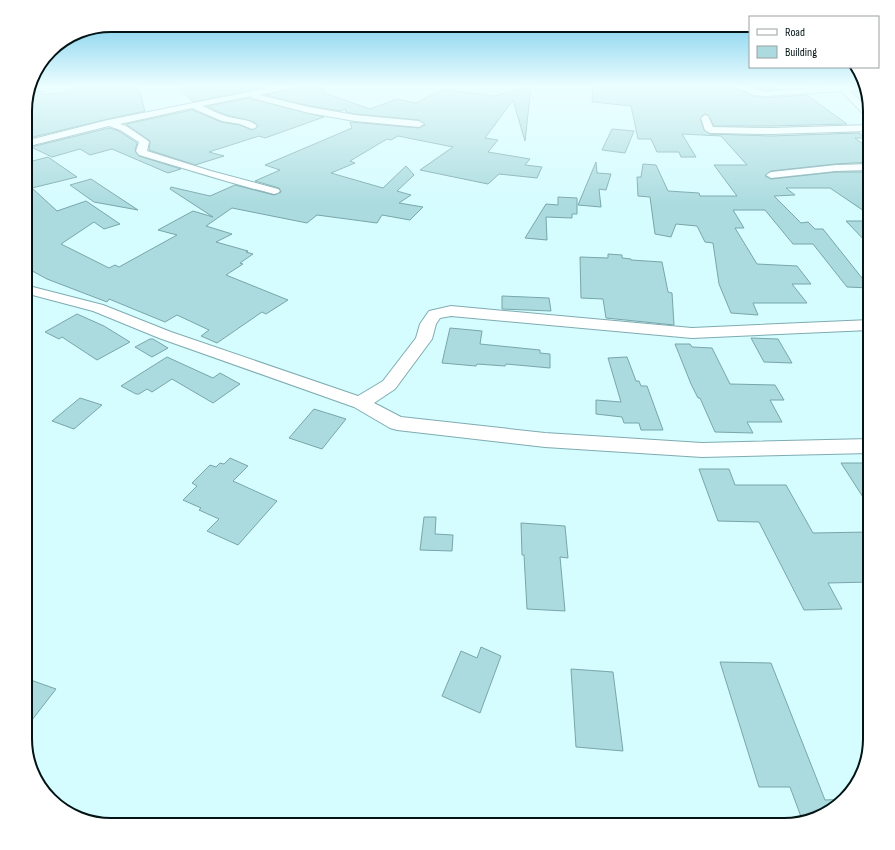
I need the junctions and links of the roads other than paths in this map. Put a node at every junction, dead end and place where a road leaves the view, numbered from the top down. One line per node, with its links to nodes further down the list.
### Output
1 (97, 126): 5 (street)
2 (116, 126): 8 (street)
3 (708, 126): 4 (street)
4 (863, 128)
5 (32, 142)
6 (863, 167): 7 (street)
7 (770, 175)
8 (274, 192)
9 (32, 291): 11 (street)
10 (863, 325): 11 (street)
11 (360, 403): 12 (street)
12 (863, 446)

